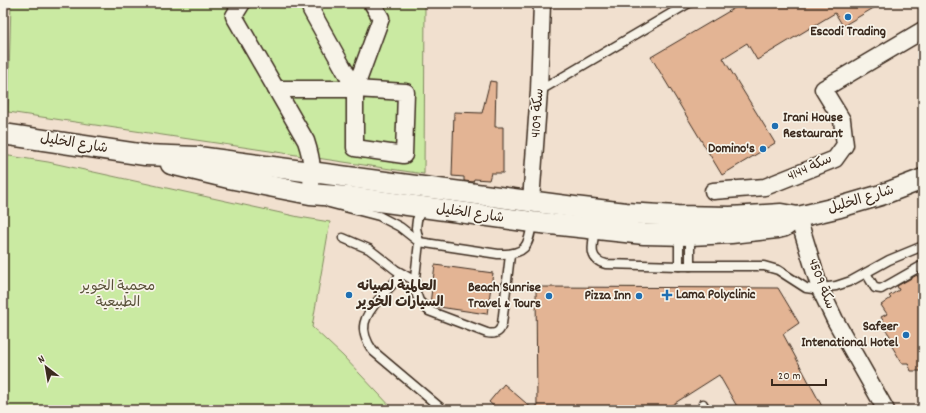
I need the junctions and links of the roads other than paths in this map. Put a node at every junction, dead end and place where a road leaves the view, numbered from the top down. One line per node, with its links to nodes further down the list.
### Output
1 (242, 3): 7 (street)
2 (315, 3): 8 (street)
3 (372, 3): 8 (street)
4 (542, 3): 9 (street, سكة 4109)
5 (689, 3): 9 (lane)
6 (923, 30): 14 (street, سكة 4144)
7 (276, 89): 8 (street); 12 (street)
8 (355, 89): 8 (street)
9 (539, 91): 17 (street, سكة 4109)
10 (3, 134): 11 (street, شارع الخليل)
11 (145, 155): 12 (street, شارع الخليل); 15 (street, شارع الخليل)
12 (313, 173): 15 (street); 16 (street, شارع الخليل)
13 (923, 179): 18 (street, شارع الخليل)
14 (713, 191)
15 (310, 194): 16 (street, شارع الخليل); 22 (lane)
16 (432, 198): 17 (street, شارع الخليل); 17 (street, شارع الخليل); 22 (lane)
17 (532, 212): 18 (street, شارع الخليل); 19 (street, شارع الخليل); 24 (lane)
18 (798, 217): 20 (street, شارع الخليل); 31 (street, سكة 4509)
19 (595, 229): 20 (street, شارع الخليل); 26 (lane)
20 (684, 235): 26 (lane); 27 (lane)
21 (343, 238): 29 (lane)
22 (419, 242): 24 (lane); 30 (lane)
23 (923, 246): 28 (lane)
24 (510, 254): 30 (lane)
25 (923, 265): 28 (lane)
26 (679, 266): 27 (lane)
27 (690, 266): 31 (lane)
28 (866, 273): 31 (lane)
29 (402, 274): 30 (lane); 32 (lane)
30 (415, 281)
31 (820, 289): 33 (street, سكة 4509)
32 (443, 410)
33 (886, 410)

